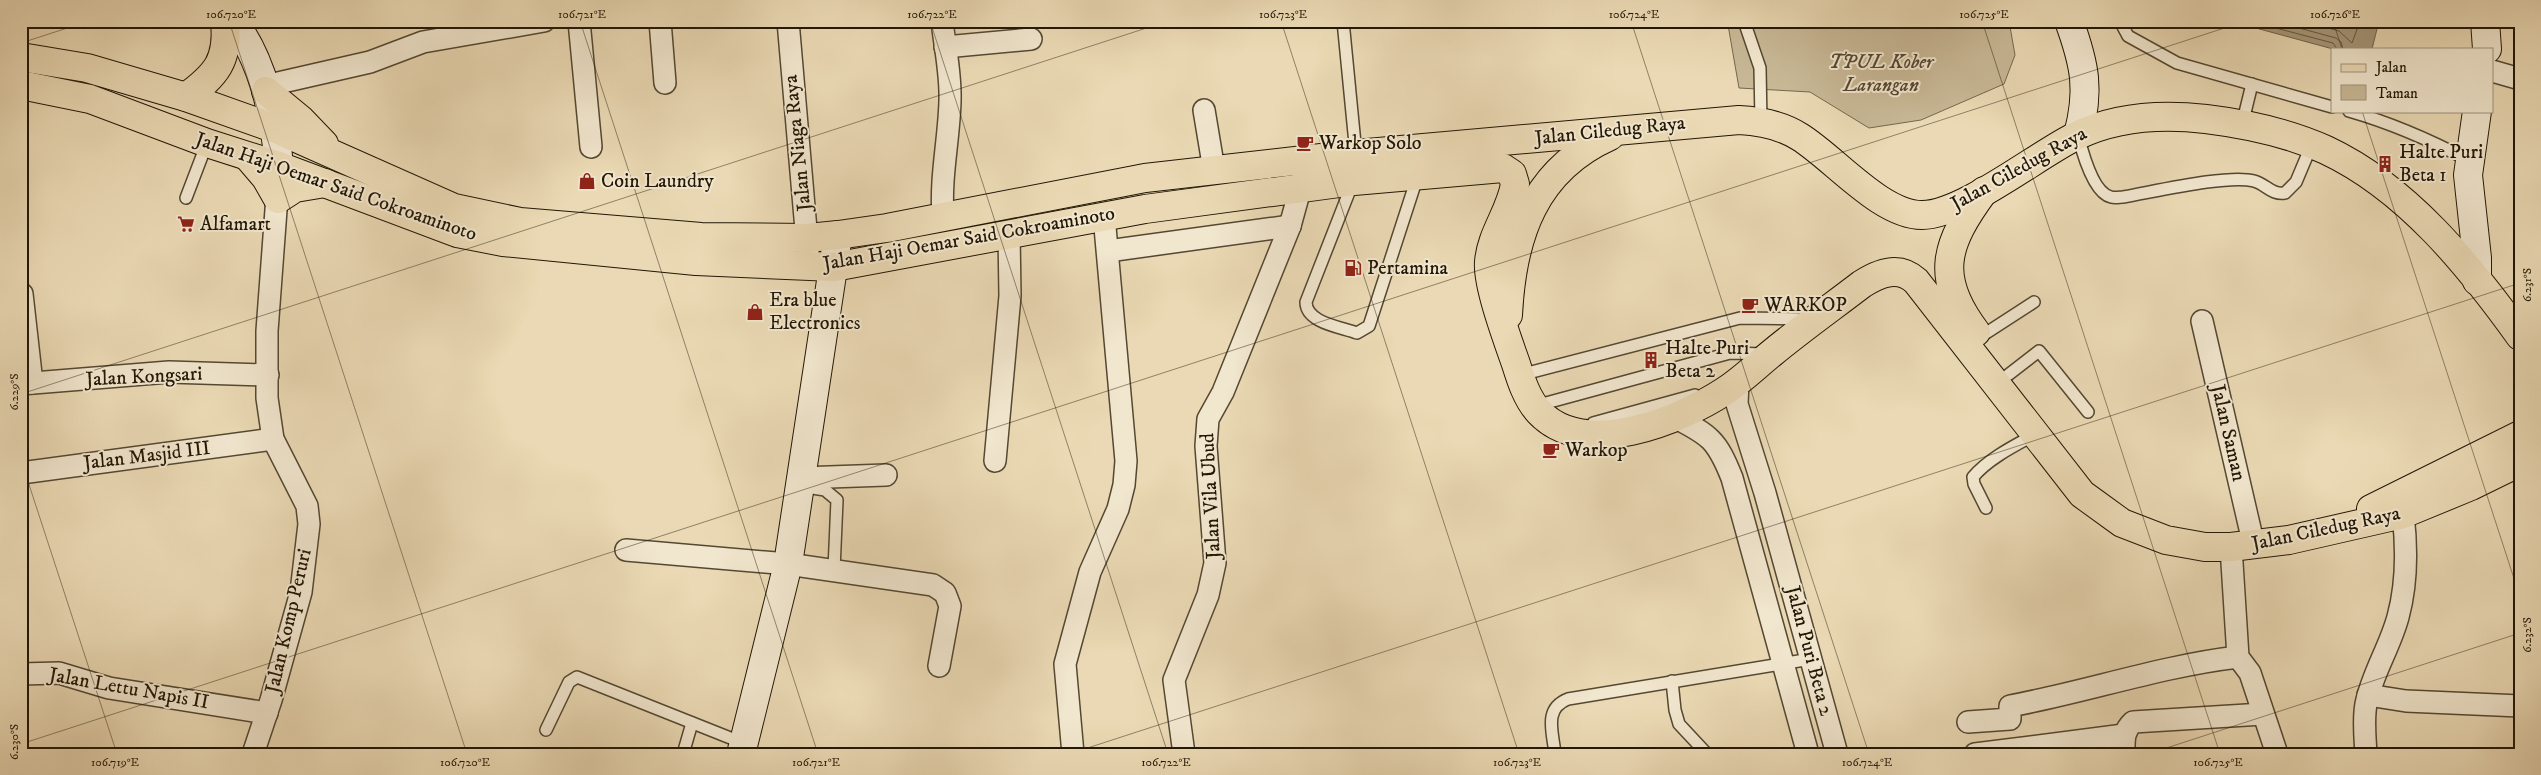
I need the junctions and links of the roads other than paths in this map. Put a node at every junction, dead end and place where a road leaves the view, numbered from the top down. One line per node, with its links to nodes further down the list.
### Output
1 (226, 21): 26 (main road)
2 (233, 21): 25 (main road)
3 (544, 21): 13 (street)
4 (579, 21): 37 (street)
5 (660, 21): 22 (street)
6 (788, 21): 58 (street, Jalan Niaga Raya)
7 (942, 21): 15 (street)
8 (1343, 21): 46 (lane)
9 (1744, 21): 31 (lane)
10 (2069, 21): 35 (main road)
11 (2120, 21): 23 (lane)
12 (2485, 21): 16 (main road)
13 (492, 26): 25 (street)
14 (1031, 38): 15 (street)
15 (945, 47): 53 (street)
16 (2487, 48)
17 (21, 57): 26 (main road, Jalan Haji Oemar Said Cokroaminoto)
18 (2494, 58): 19 (street)
19 (2520, 64)
20 (2494, 72): 21 (street)
21 (2520, 79)
22 (664, 84)
23 (2252, 84): 27 (lane); 32 (lane)
24 (21, 85): 36 (main road, Jalan Haji Oemar Said Cokroaminoto)
25 (265, 88): 33 (main road); 41 (main road)
26 (186, 97): 33 (main road, Jalan Haji Oemar Said Cokroaminoto)
27 (2331, 107)
28 (1204, 110): 47 (street)
29 (2352, 112): 43 (lane)
30 (2477, 112): 43 (main road)
31 (1761, 122): 34 (main road, Jalan Ciledug Raya); 50 (main road, Jalan Ciledug Raya)
32 (2242, 125): 35 (main road, Jalan Ciledug Raya); 38 (main road, Jalan Ciledug Raya)
33 (276, 129): 41 (main road, Jalan Haji Oemar Said Cokroaminoto); 45 (main road)
34 (1629, 129): 39 (main road, Jalan Ciledug Raya); 68 (main road)
35 (2078, 135): 38 (lane); 50 (main road, Jalan Ciledug Raya)
36 (207, 143): 40 (main road, Jalan Haji Oemar Said Cokroaminoto); 51 (lane)
37 (591, 147)
38 (2308, 154): 61 (main road, Jalan Ciledug Raya)
39 (1498, 155): 44 (main road, Jalan Ciledug Raya); 68 (main road)
40 (248, 157): 45 (main road, Jalan Haji Oemar Said Cokroaminoto); 52 (main road)
41 (342, 158): 58 (main road, Jalan Haji Oemar Said Cokroaminoto)
42 (1308, 160): 46 (main road, Jalan Haji Oemar Said Cokroaminoto); 47 (main road, Jalan Haji Oemar Said Cokroaminoto); 49 (street, Jalan Vila Ubud)
43 (2468, 160): 61 (main road)
44 (1426, 161): 46 (main road, Jalan Haji Oemar Said Cokroaminoto); 46 (lane)
45 (279, 166): 48 (main road, Jalan Haji Oemar Said Cokroaminoto); 52 (street, Jalan Komp Peruri)
46 (1355, 168): 49 (main road, Jalan Haji Oemar Said Cokroaminoto)
47 (1214, 170): 53 (main road, Jalan Haji Oemar Said Cokroaminoto)
48 (326, 184): 52 (main road); 60 (main road, Jalan Haji Oemar Said Cokroaminoto)
49 (1301, 189): 54 (main road, Jalan Haji Oemar Said Cokroaminoto); 55 (street, Jalan Vila Ubud)
50 (1985, 190): 70 (main road)
51 (186, 198)
52 (278, 199): 72 (street, Jalan Komp Peruri)
53 (943, 216): 57 (main road, Jalan Haji Oemar Said Cokroaminoto)
54 (1104, 216): 56 (main road, Jalan Haji Oemar Said Cokroaminoto); 59 (street)
55 (1290, 226): 59 (street); 117 (street, Jalan Vila Ubud)
56 (1009, 233): 60 (main road, Jalan Haji Oemar Said Cokroaminoto); 82 (street)
57 (838, 235): 58 (main road, Jalan Haji Oemar Said Cokroaminoto); 60 (main road)
58 (808, 238): 60 (street, Jalan Niaga Raya)
59 (1108, 251): 116 (street)
60 (821, 266): 88 (main road)
61 (2477, 281): 69 (main road, Jalan Ciledug Raya)
62 (22, 294): 75 (street)
63 (2034, 302): 64 (lane)
64 (2016, 313): 67 (lane); 70 (lane)
65 (1815, 319): 71 (main road); 73 (lane); 79 (main road, Jalan Ciledug Raya)
66 (2202, 321): 93 (street, Jalan Saman)
67 (2024, 322)
68 (1507, 336): 73 (main road)
69 (2520, 336)
70 (1980, 337): 74 (main road)
71 (1754, 368): 77 (lane); 77 (lane); 78 (main road); 84 (street, Jalan Puri Beta 2)
72 (268, 375): 75 (street, Jalan Kongsari); 81 (street, Jalan Komp Peruri)
73 (1519, 375): 77 (main road)
74 (2008, 375): 76 (lane); 92 (main road)
75 (26, 383)
76 (2088, 412)
77 (1543, 414): 78 (main road)
78 (1674, 417): 87 (street, Jalan Puri Beta 2)
79 (2034, 435): 89 (lane); 92 (main road, Jalan Ciledug Raya)
80 (2520, 435): 91 (main road)
81 (273, 440): 85 (street, Jalan Masjid III); 107 (street, Jalan Komp Peruri)
82 (996, 461)
83 (2520, 462): 90 (main road, Jalan Ciledug Raya)
84 (1757, 468): 87 (street); 94 (street, Jalan Puri Beta 2)
85 (21, 473)
86 (886, 475): 88 (street)
87 (1732, 478): 96 (street, Jalan Puri Beta 2)
88 (801, 482): 97 (main road); 98 (lane)
89 (1986, 508)
90 (2403, 514): 91 (main road, Jalan Ciledug Raya); 105 (street)
91 (2315, 535): 93 (main road, Jalan Ciledug Raya)
92 (2193, 545): 93 (main road, Jalan Ciledug Raya)
93 (2242, 546): 99 (street, Jalan Saman)
94 (1780, 549): 96 (street); 100 (street, Jalan Puri Beta 2)
95 (626, 550): 97 (street)
96 (1755, 560): 101 (street, Jalan Puri Beta 2)
97 (788, 564): 98 (street); 113 (main road)
98 (834, 570): 102 (street)
99 (2238, 657): 108 (street); 109 (street)
100 (1811, 659): 101 (lane); 121 (street, Jalan Puri Beta 2)
101 (1783, 663): 104 (lane); 120 (street, Jalan Puri Beta 2)
102 (939, 666)
103 (21, 674): 107 (street, Jalan Lettu Napis II)
104 (1672, 681): 118 (lane); 119 (lane)
105 (2368, 695): 106 (street); 124 (street)
106 (2520, 706)
107 (267, 713): 114 (street, Jalan Komp Peruri)
108 (2263, 714): 112 (street); 123 (street)
109 (1968, 722)
110 (692, 723): 111 (lane); 113 (lane); 115 (lane)
111 (546, 730)
112 (2124, 744): 122 (street)
113 (742, 748)
114 (253, 754)
115 (683, 754)
116 (1073, 754)
117 (1184, 754)
118 (1555, 754)
119 (1707, 754)
120 (1808, 754)
121 (1837, 754)
122 (1974, 754)
123 (2278, 754)
124 (2366, 754)

